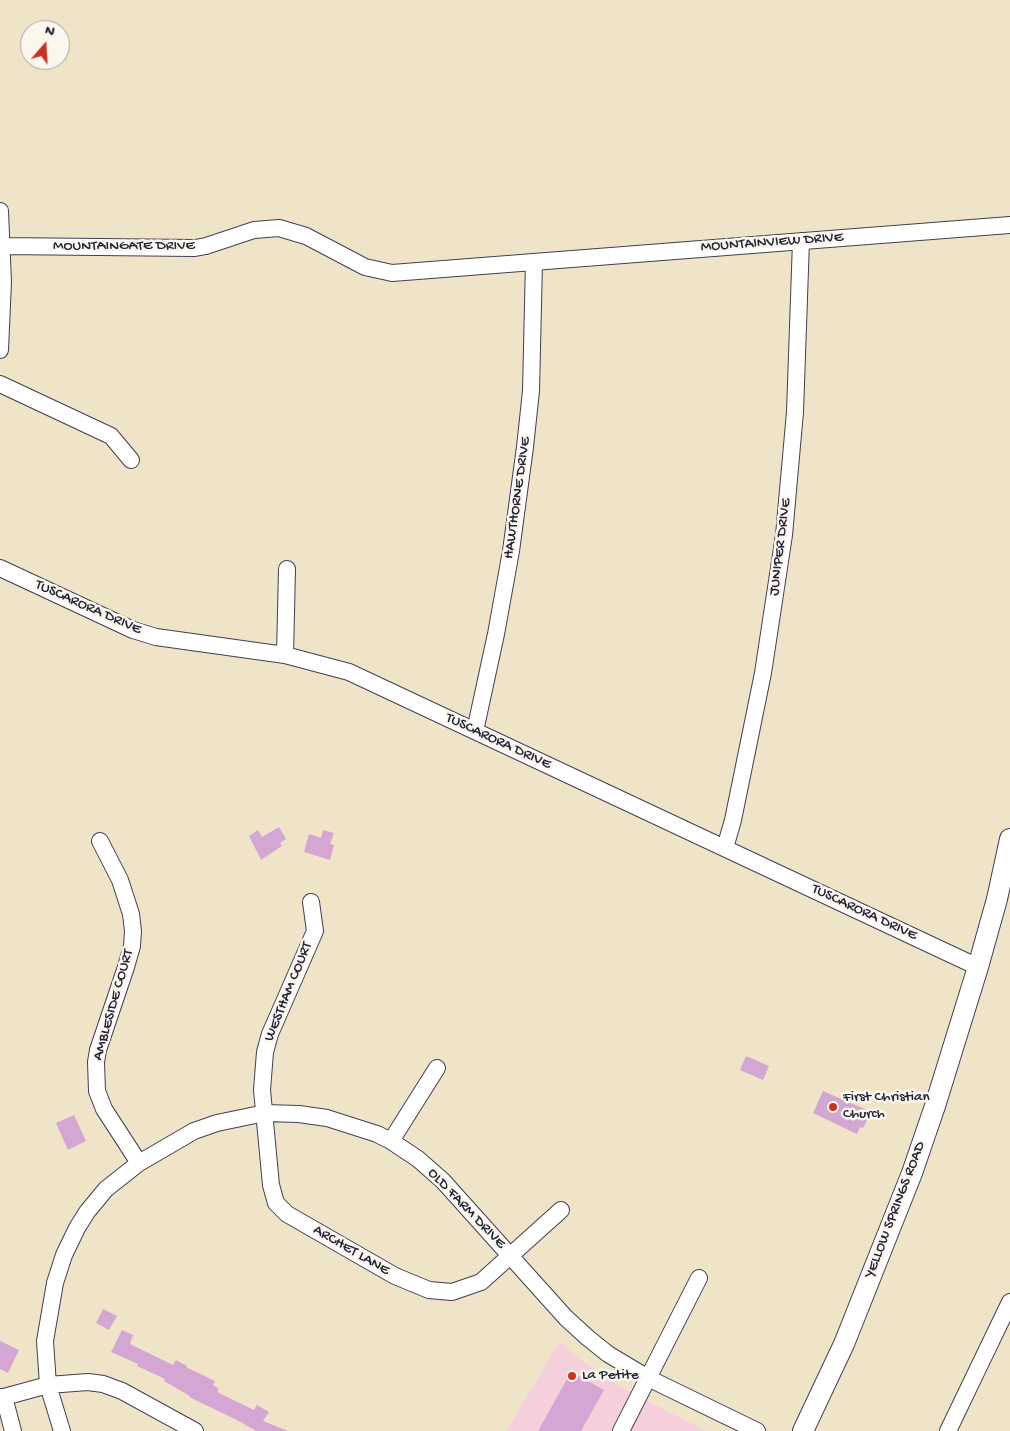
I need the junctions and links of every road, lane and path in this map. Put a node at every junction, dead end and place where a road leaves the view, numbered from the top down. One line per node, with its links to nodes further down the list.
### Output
1 (0, 211): 4 (street)
2 (1010, 225): 3 (street, MOUNTAINVIEW DRIVE)
3 (801, 241): 5 (street, MOUNTAINVIEW DRIVE); 15 (street, JUNIPER DRIVE)
4 (2, 246): 5 (street, MOUNTAINGATE DRIVE); 6 (street)
5 (534, 262): 12 (street, HAWTHORNE DRIVE)
6 (0, 350)
7 (0, 384): 8 (street)
8 (131, 460)
9 (0, 568): 11 (street, TUSCARORA DRIVE)
10 (287, 569): 11 (street)
11 (285, 656): 12 (street, TUSCARORA DRIVE)
12 (474, 731): 15 (street, TUSCARORA DRIVE)
13 (1010, 838): 16 (main road, YELLOW SPRINGS ROAD)
14 (100, 842): 22 (street, AMBLESIDE COURT)
15 (725, 848): 18 (street, TUSCARORA DRIVE)
16 (1004, 899): 18 (main road, YELLOW SPRINGS ROAD)
17 (311, 902): 20 (street, WESTHAM COURT)
18 (978, 967): 35 (main road, YELLOW SPRINGS ROAD)
19 (437, 1068): 21 (street)
20 (265, 1113): 21 (street, OLD FARM DRIVE); 22 (street, OLD FARM DRIVE); 24 (street, ARCHET LANE)
21 (391, 1141): 24 (street, OLD FARM DRIVE)
22 (139, 1163): 28 (street, OLD FARM DRIVE)
23 (562, 1210): 24 (street, ARCHET LANE)
24 (511, 1255): 27 (street, OLD FARM DRIVE)
25 (699, 1278): 27 (street)
26 (1010, 1302): 36 (street)
27 (648, 1378): 33 (street); 34 (street, OLD FARM DRIVE)
28 (48, 1385): 29 (street); 31 (street, OLD FARM DRIVE); 32 (street)
29 (2, 1396): 30 (street)
30 (13, 1431)
31 (62, 1431)
32 (195, 1431)
33 (621, 1431)
34 (757, 1431)
35 (803, 1431)
36 (948, 1431)

